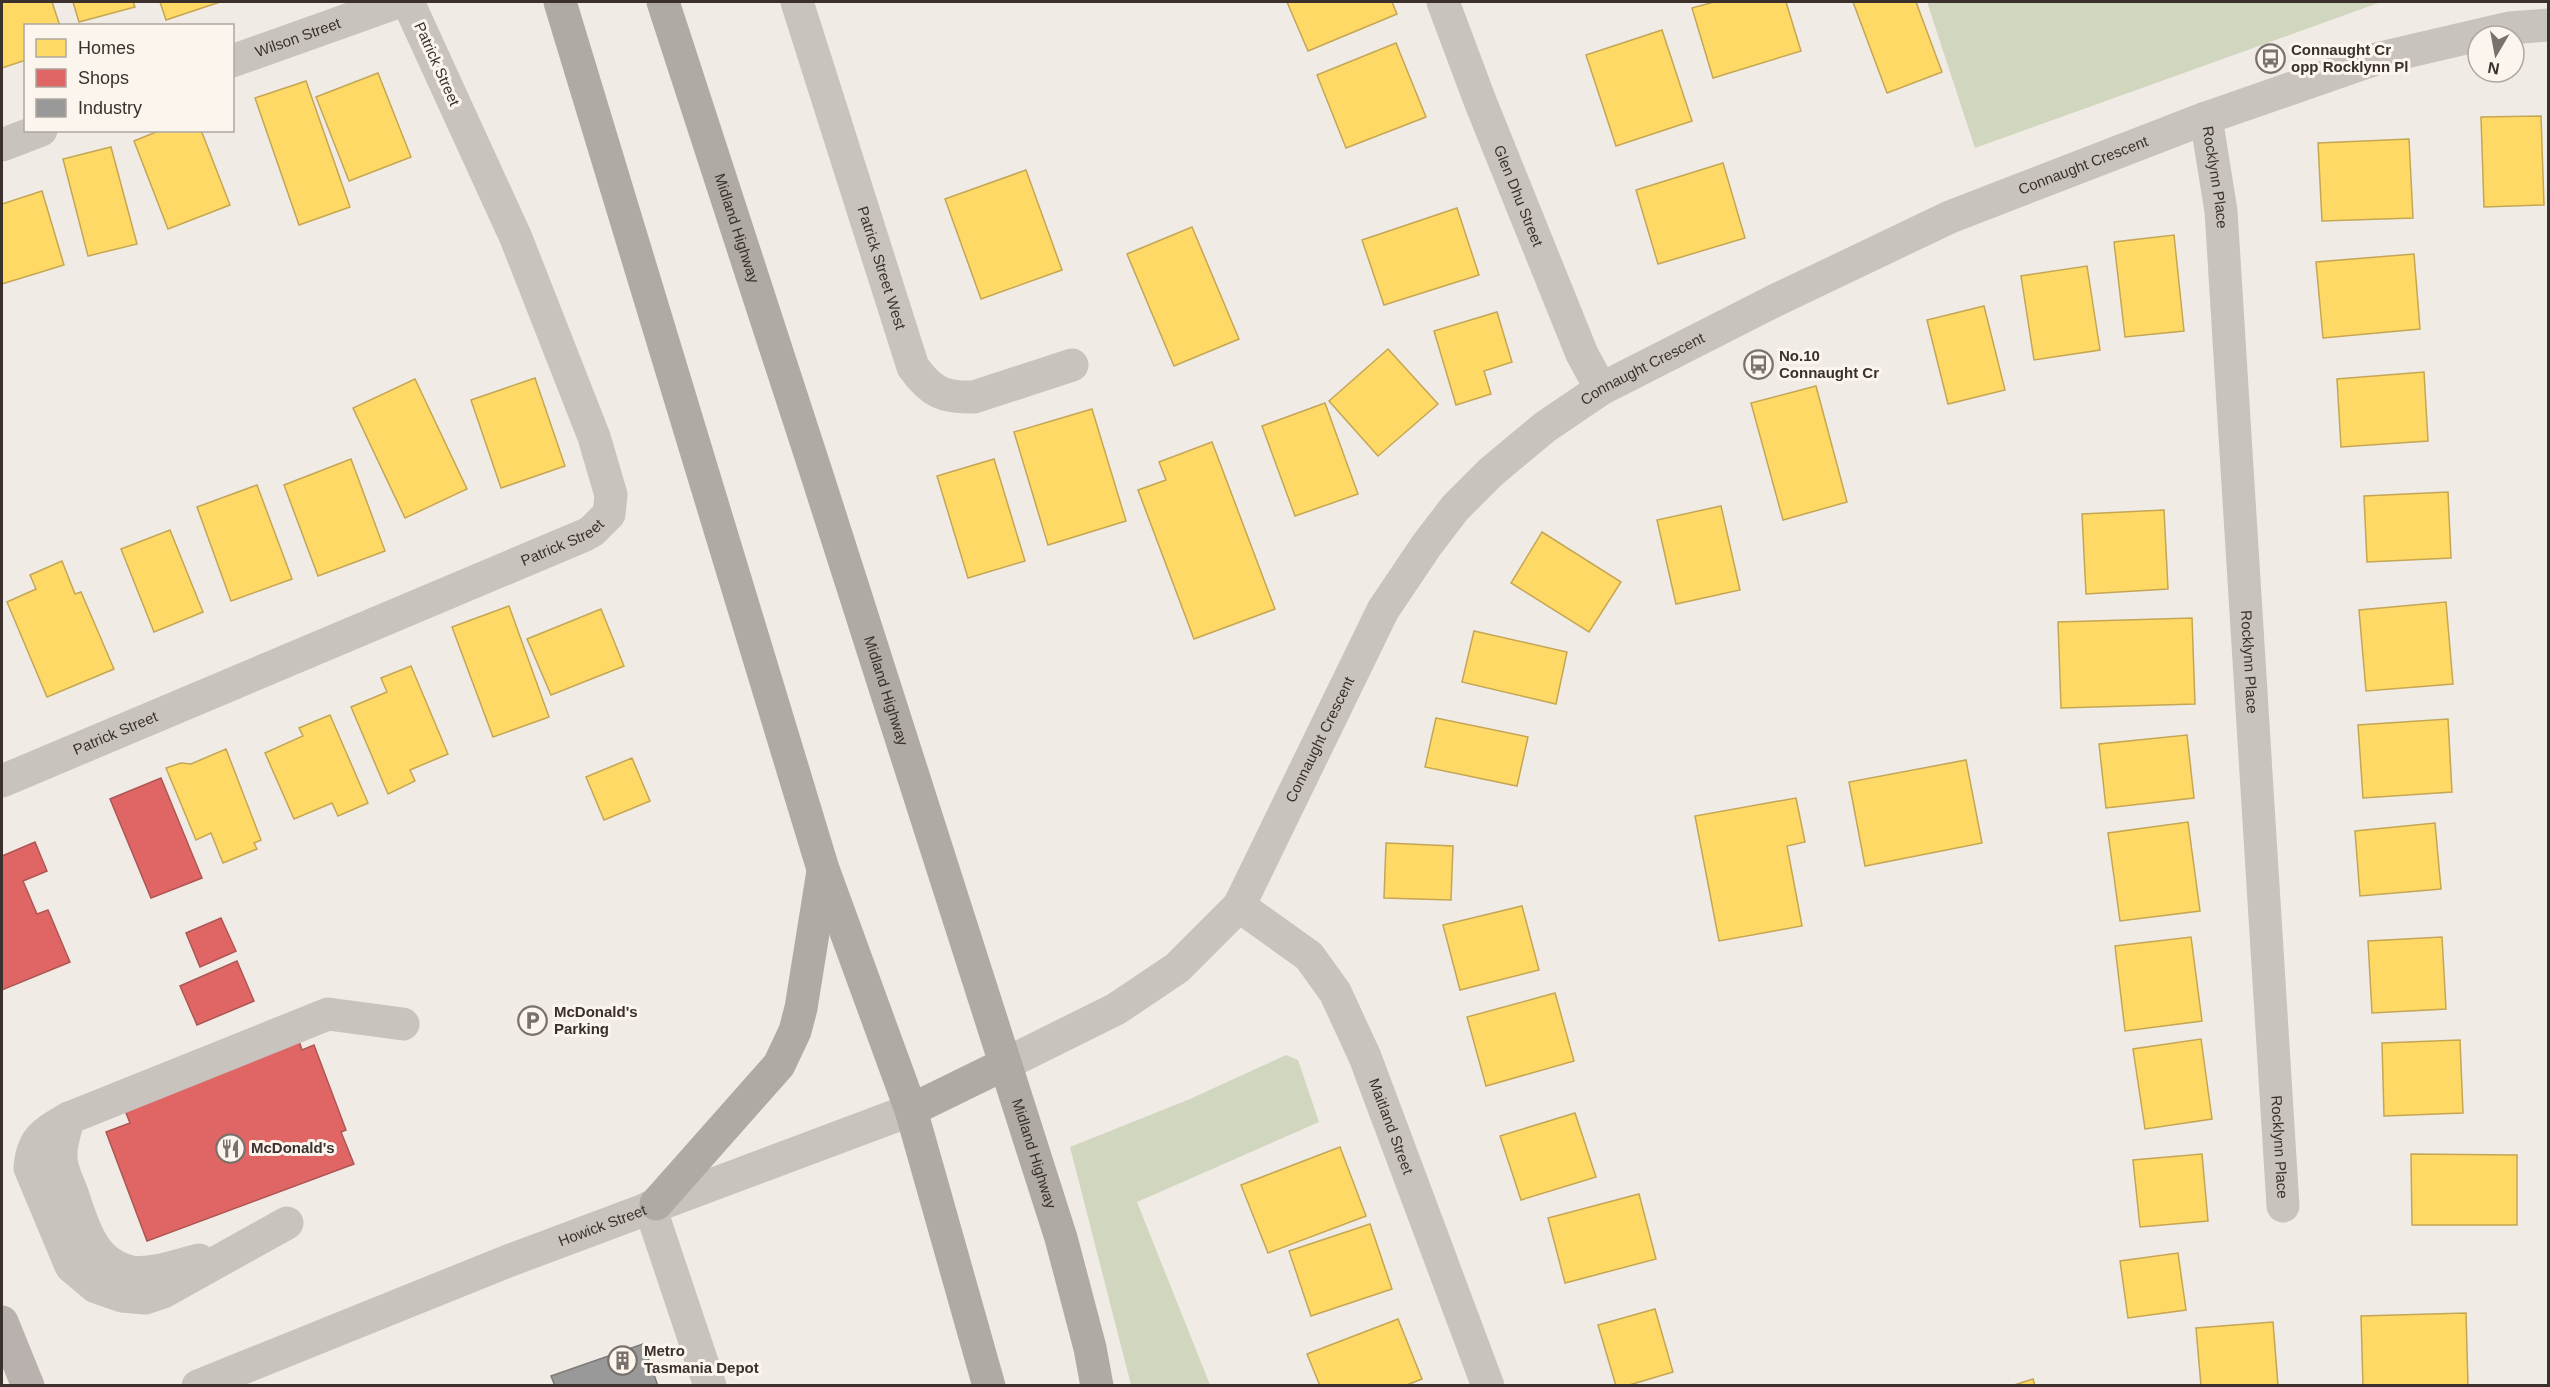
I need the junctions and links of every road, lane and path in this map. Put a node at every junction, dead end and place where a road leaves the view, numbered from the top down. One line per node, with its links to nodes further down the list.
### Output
1 (398, 2): 9 (street, Wilson Street)
2 (408, 2): 15 (street, Patrick Street)
3 (560, 2): 16 (highway)
4 (663, 2): 19 (highway, Midland Highway)
5 (797, 2): 13 (street, Patrick Street West)
6 (1443, 2): 14 (street, Glen Dhu Street)
7 (2516, 15): 8 (street, Connaught Crescent); 10 (street, Connaught Crescent)
8 (2548, 25)
9 (234, 60)
10 (2206, 118): 14 (street, Connaught Crescent); 22 (street, Rocklynn Place)
11 (36, 132): 12 (street)
12 (2, 145)
13 (1072, 365)
14 (1601, 389): 17 (street, Connaught Crescent)
15 (2, 781)
16 (823, 869): 20 (highway); 21 (highway)
17 (1239, 906): 19 (street, Connaught Crescent); 30 (street, Maitland Street)
18 (403, 1024): 23 (street)
19 (1005, 1064): 20 (highway, Howick Street); 29 (highway, Midland Highway)
20 (911, 1110): 21 (street, Howick Street); 28 (highway)
21 (653, 1206): 26 (street, Howick Street); 27 (street)
22 (2283, 1206)
23 (288, 1223)
24 (2, 1322): 25 (main road)
25 (28, 1386)
26 (198, 1386)
27 (710, 1386)
28 (989, 1386)
29 (1097, 1386)
30 (1488, 1386)

